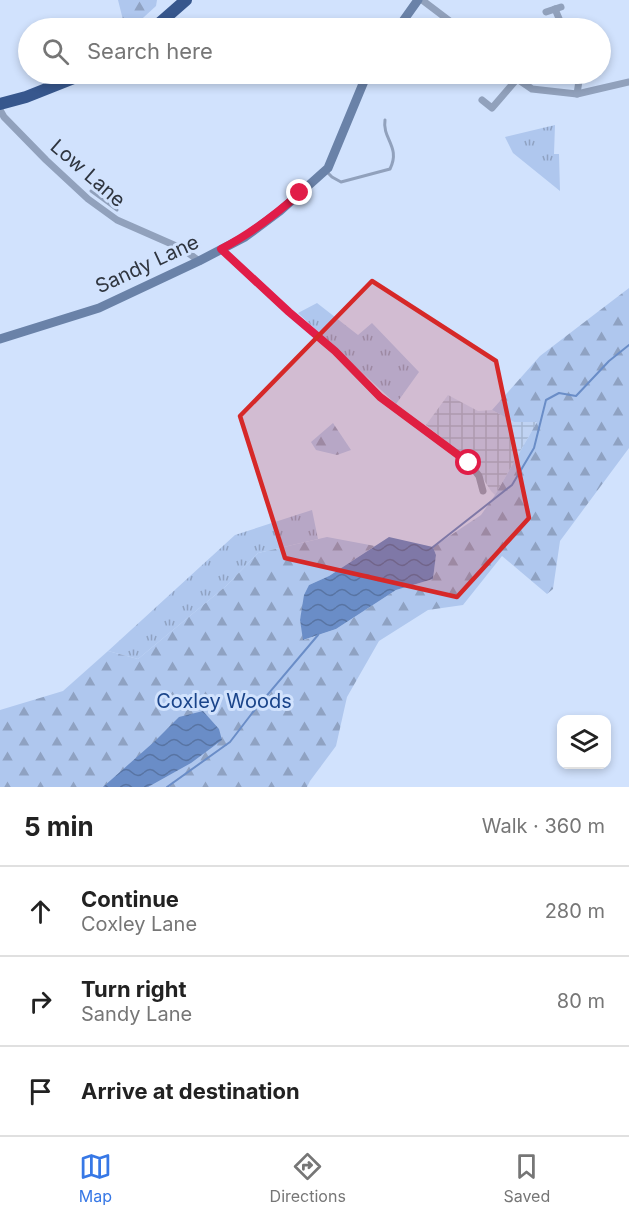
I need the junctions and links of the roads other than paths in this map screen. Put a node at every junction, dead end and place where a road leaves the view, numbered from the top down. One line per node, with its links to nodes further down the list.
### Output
1 (186, 0): 4 (highway)
2 (420, 0): 5 (street); 6 (street)
3 (546, 12): 7 (street)
4 (165, 18)
5 (406, 18)
6 (445, 18)
7 (560, 18)
8 (629, 82): 14 (street)
9 (59, 84): 16 (highway)
10 (363, 84): 21 (street, Sandy Lane)
11 (508, 84): 17 (street)
12 (525, 84): 14 (street)
13 (578, 84): 14 (street)
14 (577, 94)
15 (482, 100): 17 (street)
16 (0, 104)
17 (492, 108): 19 (street)
18 (0, 110): 23 (street, Low Lane)
19 (486, 114)
20 (385, 120): 21 (lane)
21 (326, 170): 25 (street, Sandy Lane)
22 (91, 191): 23 (lane)
23 (96, 201): 24 (lane); 26 (street, Low Lane)
24 (117, 210)
25 (221, 249): 26 (street, Sandy Lane); 28 (street)
26 (199, 261): 27 (street, Sandy Lane)
27 (0, 339)
28 (483, 491)

